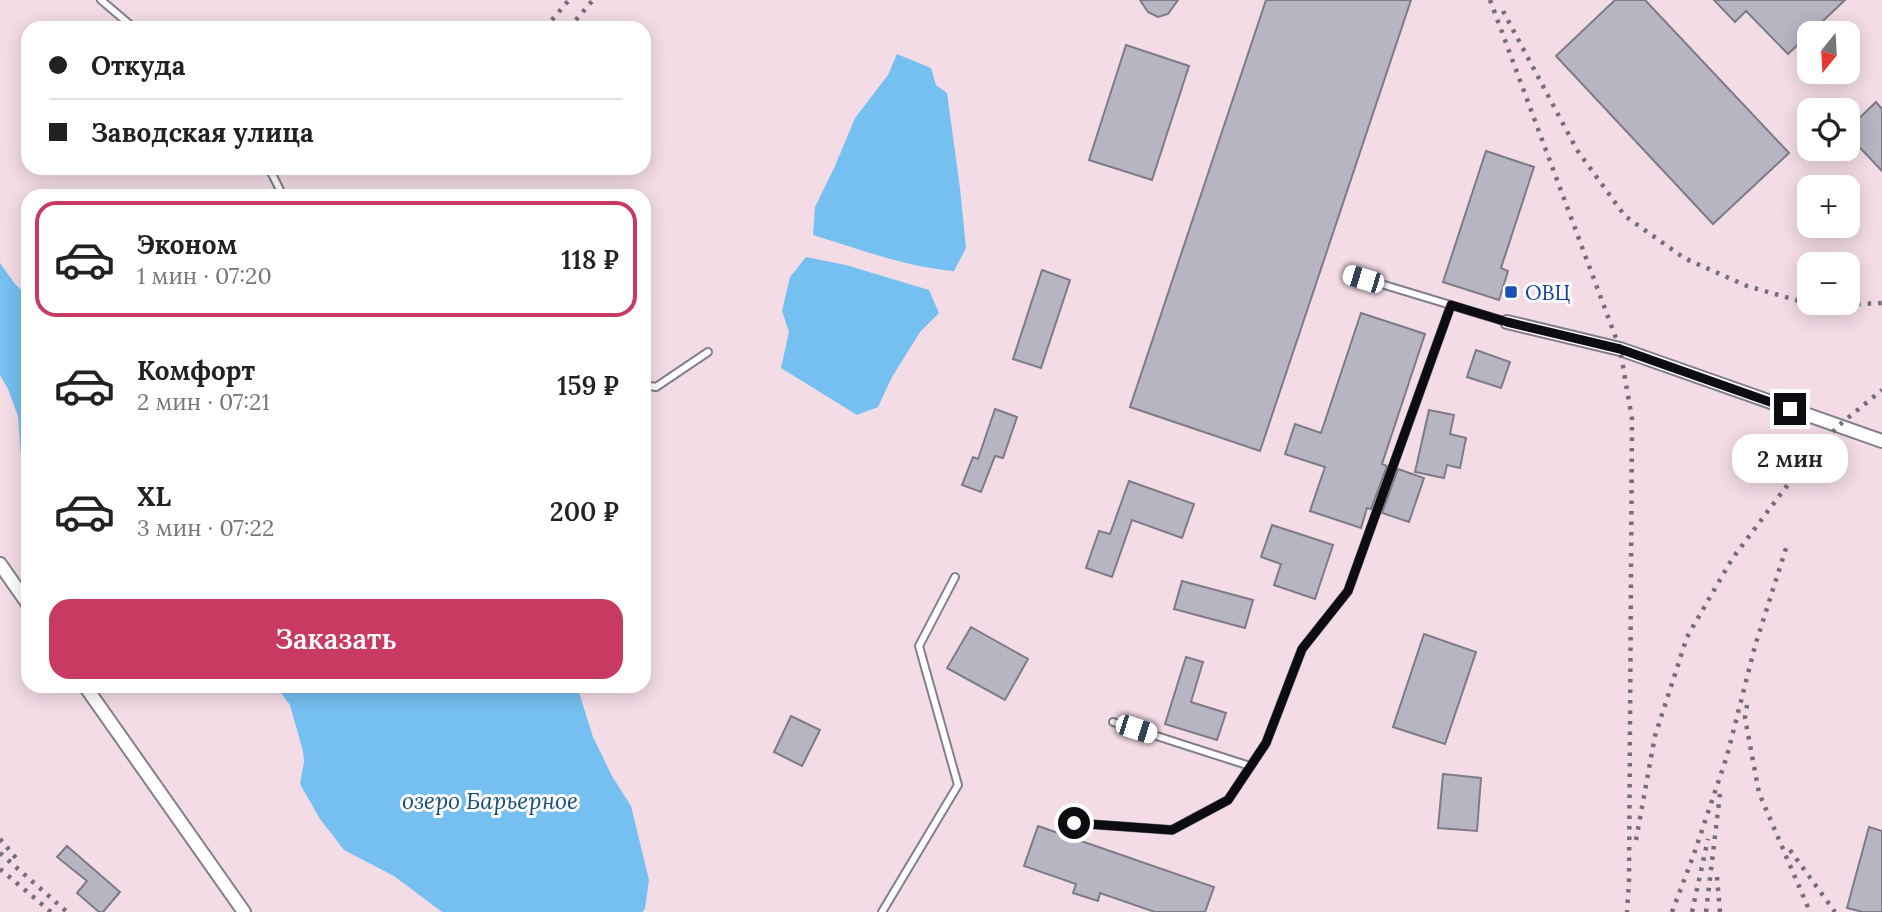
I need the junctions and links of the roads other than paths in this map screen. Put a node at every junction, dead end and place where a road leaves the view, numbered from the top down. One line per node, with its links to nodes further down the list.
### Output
1 (101, 0): 2 (lane)
2 (126, 21)
3 (1349, 274): 4 (lane)
4 (1451, 305): 5 (lane); 14 (lane)
5 (1507, 322): 8 (street)
6 (708, 352): 7 (lane)
7 (651, 386)
8 (1882, 441)
9 (0, 564): 11 (street)
10 (954, 577): 17 (lane)
11 (21, 594)
12 (90, 693): 16 (street)
13 (1113, 722): 14 (lane)
14 (1250, 766): 15 (lane)
15 (1074, 823)
16 (244, 912)
17 (882, 912)

